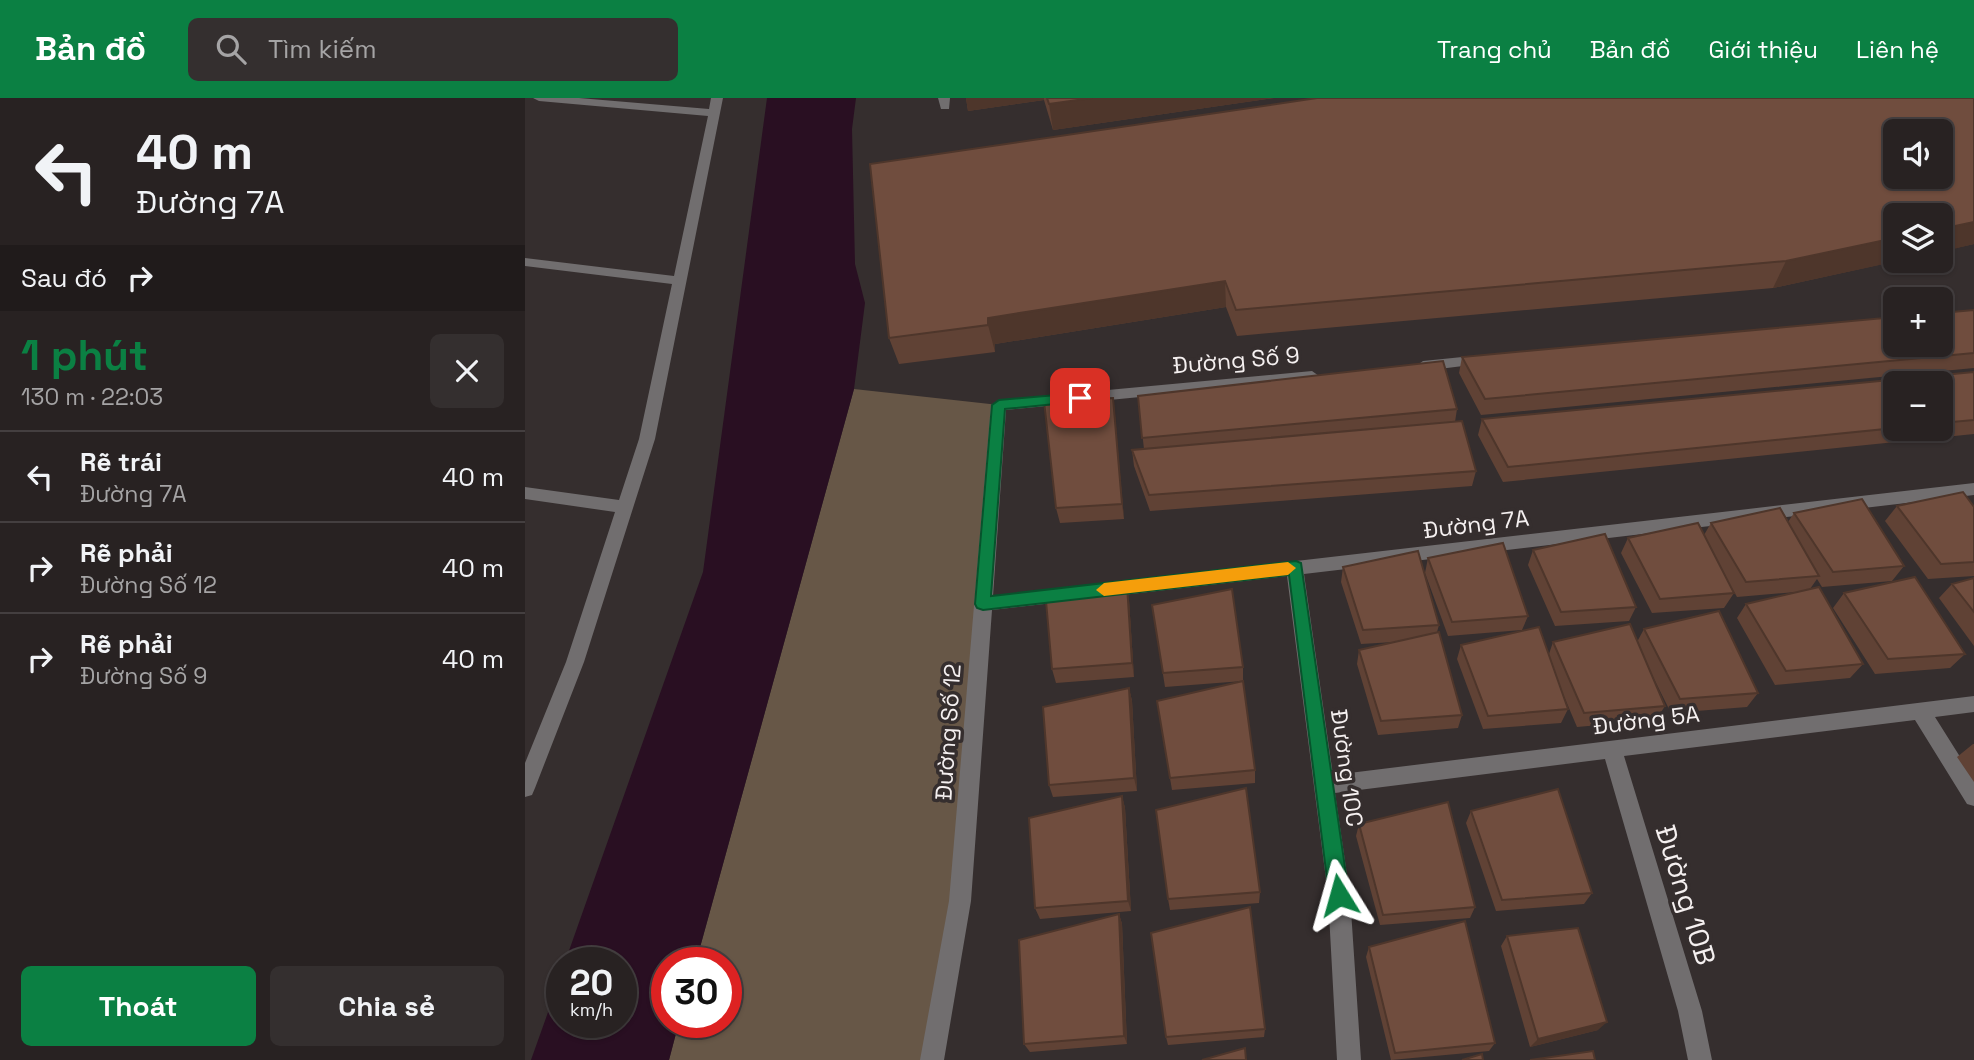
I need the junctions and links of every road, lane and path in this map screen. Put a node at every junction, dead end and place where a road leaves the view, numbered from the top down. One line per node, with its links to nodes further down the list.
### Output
1 (539, 98): 2 (street)
2 (716, 106): 4 (street)
3 (525, 262): 4 (street)
4 (680, 281): 11 (street)
5 (1495, 359): 6 (street)
6 (1412, 367)
7 (1330, 374): 8 (street, Đường Số 9)
8 (999, 405): 13 (street, Đường Số 12)
9 (1974, 489): 12 (street, Đường 7A)
10 (525, 493): 11 (street)
11 (625, 507): 18 (street)
12 (1296, 568): 13 (street, Đường 7A); 17 (street, Đường 10C)
13 (983, 604): 20 (street, Đường Số 12)
14 (1974, 704): 15 (street, Đường 5A)
15 (1920, 711): 16 (street, Đường 5A); 19 (street)
16 (1612, 748): 17 (street, Đường 5A); 22 (street, Đường 10B)
17 (1325, 785): 21 (street, Đường 10C)
18 (525, 788)
19 (1974, 797)
20 (933, 1060)
21 (1349, 1060)
22 (1700, 1060)

